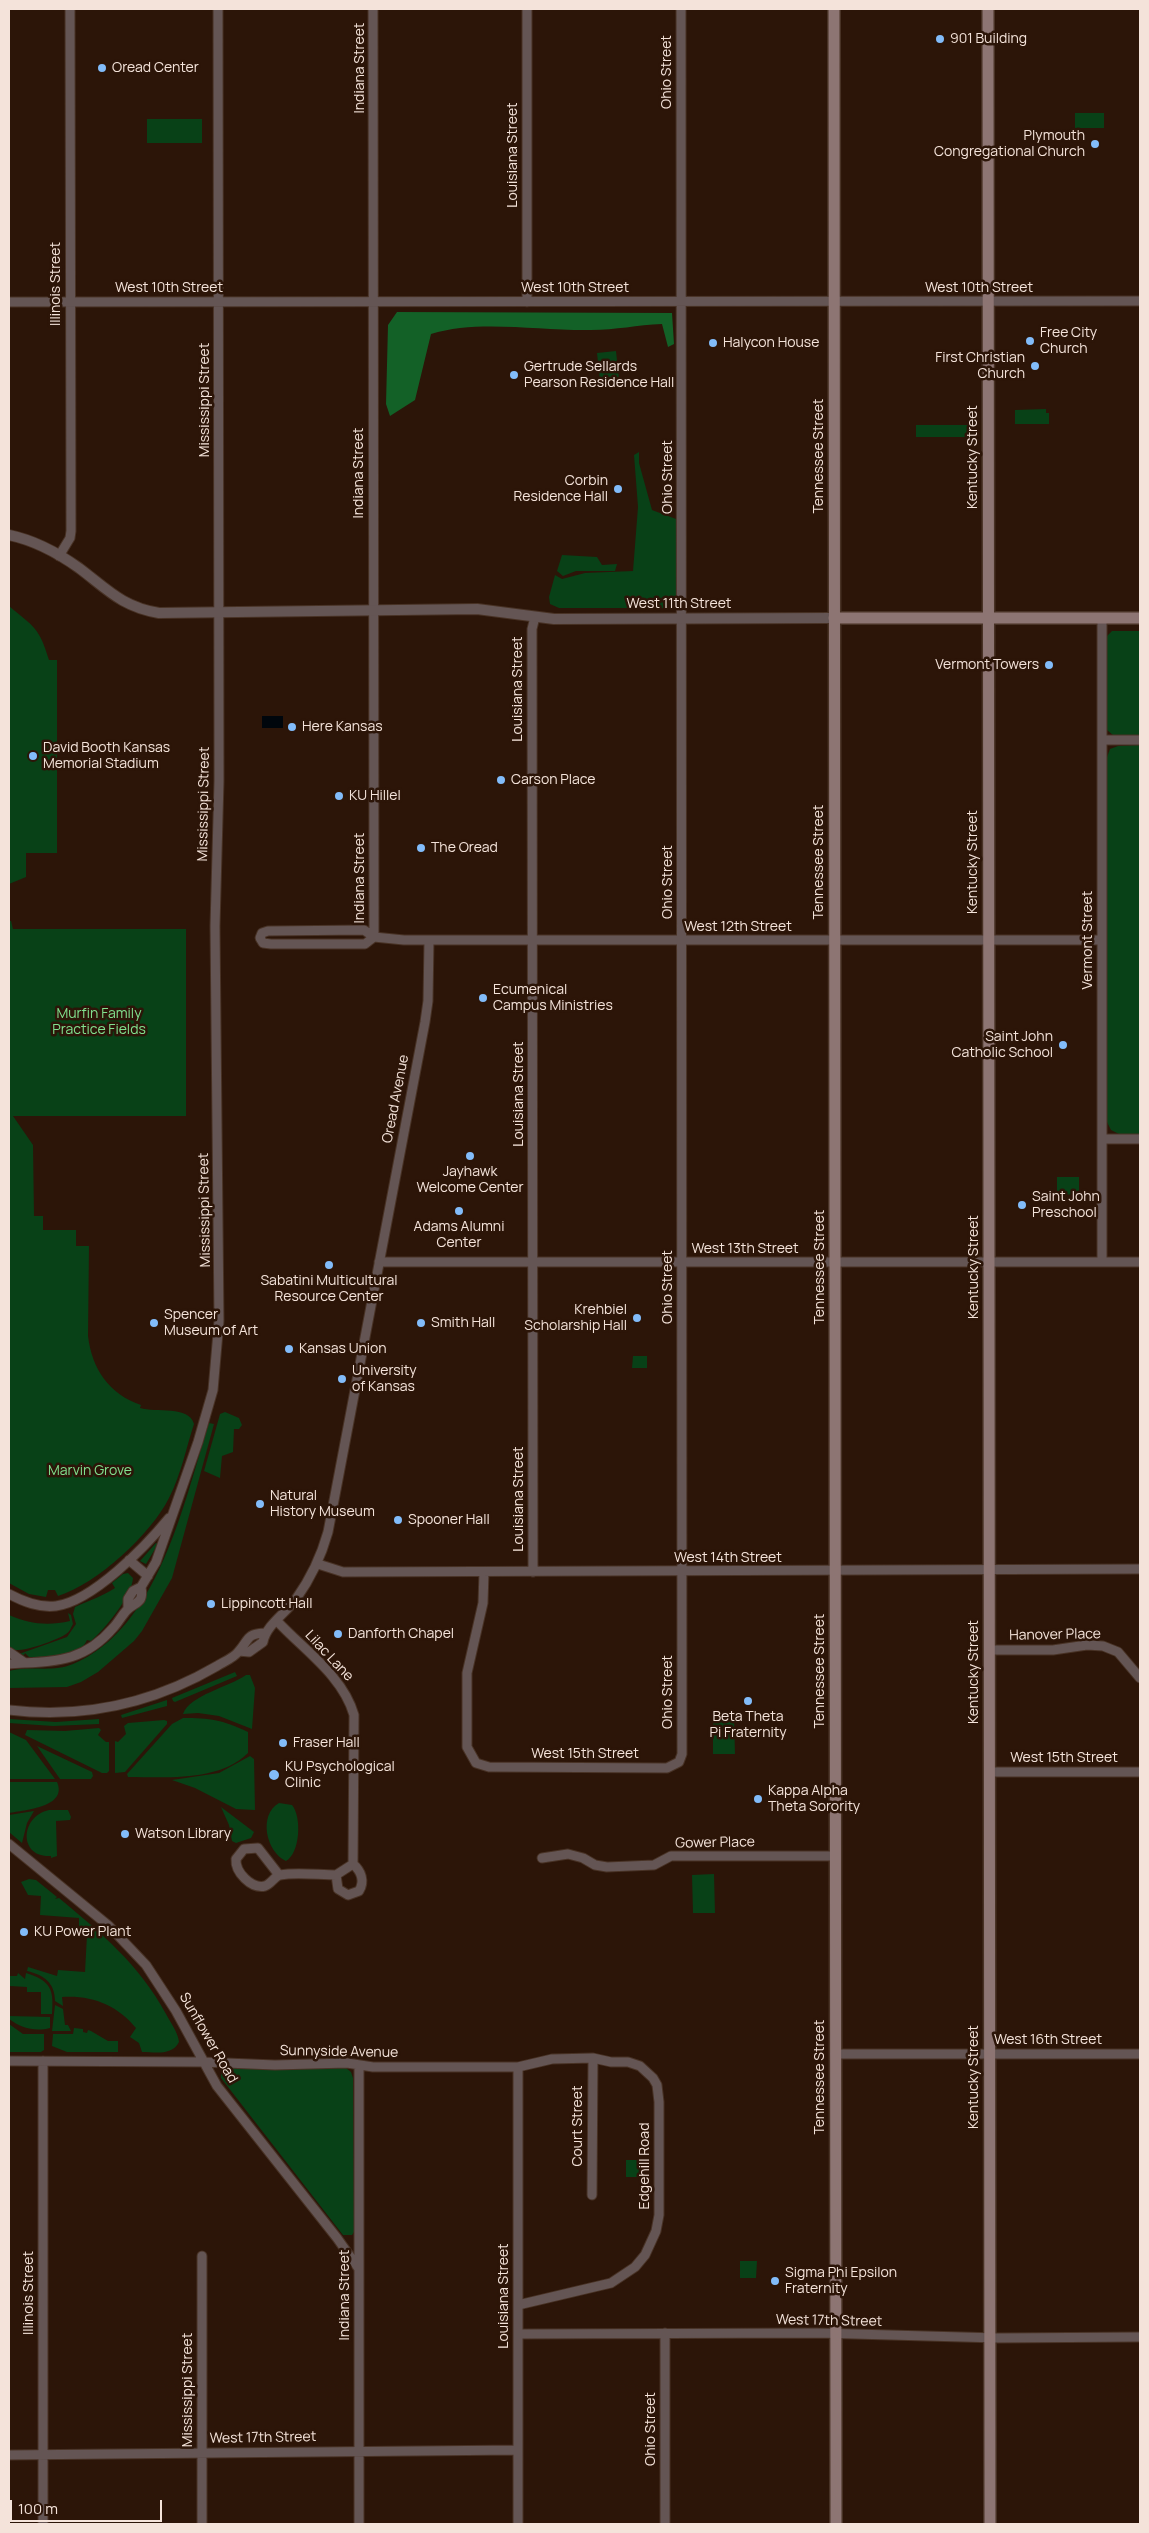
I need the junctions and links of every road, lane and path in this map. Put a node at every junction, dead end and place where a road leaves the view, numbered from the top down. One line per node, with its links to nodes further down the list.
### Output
1 (70, 9): 10 (street, Illinois Street)
2 (218, 9): 11 (street, Mississippi Street)
3 (373, 9): 12 (street, Indiana Street)
4 (526, 9): 13 (street, Louisiana Street)
5 (681, 9): 14 (street, Ohio Street)
6 (834, 9): 15 (main road, Tennessee Street)
7 (988, 9): 16 (main road, Kentucky Street)
8 (1140, 301): 16 (street, West 10th Street)
9 (9, 302): 10 (street, West 10th Street)
10 (70, 302): 11 (street, West 10th Street); 18 (street, Illinois Street)
11 (218, 302): 12 (street, West 10th Street); 20 (street, Mississippi Street)
12 (373, 302): 13 (street, West 10th Street); 19 (street, Indiana Street)
13 (527, 302): 14 (street, West 10th Street)
14 (681, 302): 15 (street, West 10th Street); 25 (street, Ohio Street)
15 (834, 302): 16 (street, West 10th Street); 22 (main road, Tennessee Street)
16 (988, 302): 26 (main road, Kentucky Street)
17 (9, 535): 18 (street, West 11th Street)
18 (59, 556): 20 (street, West 11th Street)
19 (374, 610): 20 (street, West 11th Street); 21 (street, West 11th Street); 29 (street, Indiana Street)
20 (219, 612): 45 (street, Mississippi Street)
21 (535, 617): 25 (street, West 11th Street); 31 (street, Louisiana Street)
22 (834, 618): 25 (street, West 11th Street); 26 (main road, West 11th Street); 35 (main road, Tennessee Street)
23 (1102, 618): 24 (main road, West 11th Street); 26 (main road, West 11th Street); 27 (street, Vermont Street)
24 (1140, 618)
25 (682, 619): 34 (street, Ohio Street)
26 (988, 619): 32 (main road, Kentucky Street)
27 (1102, 740): 28 (street); 33 (street, Vermont Street)
28 (1140, 740)
29 (374, 937): 29 (street, West 12th Street); 30 (street, West 12th Street)
30 (429, 940): 31 (street, West 12th Street); 38 (street, Oread Avenue)
31 (532, 940): 34 (street, West 12th Street); 39 (street, Louisiana Street)
32 (988, 940): 33 (street, West 12th Street); 35 (street, West 12th Street); 41 (main road, Kentucky Street)
33 (1102, 940): 36 (street, Vermont Street)
34 (682, 941): 35 (street, West 12th Street); 40 (street, Ohio Street)
35 (834, 941): 44 (main road, Tennessee Street)
36 (1102, 1139): 37 (street); 42 (street, Vermont Street)
37 (1140, 1139)
38 (379, 1262): 39 (street, West 13th Street); 47 (street, Oread Avenue)
39 (533, 1262): 40 (street, West 13th Street); 52 (street, Louisiana Street)
40 (681, 1262): 44 (street, West 13th Street); 53 (street, Ohio Street)
41 (989, 1262): 42 (street, West 13th Street); 44 (street, West 13th Street); 48 (main road, Kentucky Street)
42 (1102, 1262): 43 (street, West 13th Street)
43 (1140, 1262)
44 (834, 1263): 50 (main road, Tennessee Street)
45 (172, 1514): 46 (street); 54 (street, Mississippi Street)
46 (129, 1560): 54 (street); 55 (street)
47 (318, 1564): 51 (street, West 14th Street); 56 (street, Oread Avenue)
48 (988, 1568): 49 (street, West 14th Street); 50 (street, West 14th Street); 57 (main road, Kentucky Street)
49 (1140, 1569)
50 (835, 1570): 53 (street, West 14th Street); 67 (main road, Tennessee Street)
51 (484, 1572): 52 (street, West 14th Street); 63 (street, West 15th Street)
52 (533, 1572): 53 (street, West 14th Street)
53 (682, 1572): 63 (street, Ohio Street)
54 (148, 1576): 59 (street, Mississippi Street)
55 (9, 1594)
56 (277, 1621): 62 (street, Oread Avenue); 69 (street, Lilac Lane)
57 (989, 1650): 61 (street, Hanover Place); 64 (main road, Kentucky Street)
58 (9, 1652): 59 (street)
59 (25, 1663): 60 (street, Mississippi Street)
60 (9, 1664)
61 (1140, 1678)
62 (9, 1710)
63 (682, 1754)
64 (989, 1772): 65 (street, West 15th Street); 73 (main road, Kentucky Street)
65 (1140, 1772)
66 (9, 1844): 78 (street, Sunflower Road)
67 (835, 1856): 68 (street, Gower Place); 72 (main road, Tennessee Street)
68 (542, 1858)
69 (353, 1864): 71 (street); 71 (street, Lilac Lane)
70 (278, 1875): 70 (street); 71 (street)
71 (336, 1875)
72 (835, 2054): 73 (street, West 16th Street); 87 (main road, Tennessee Street)
73 (989, 2054): 74 (street, West 16th Street); 88 (main road, Kentucky Street)
74 (1140, 2054)
75 (593, 2058): 80 (street, Edgehill Road); 81 (street, Court Street); 84 (street, Edgehill Road)
76 (9, 2061): 77 (street, Sunnyside Avenue)
77 (43, 2061): 78 (street, Sunnyside Avenue); 93 (street, Illinois Street)
78 (202, 2062): 79 (street, Sunnyside Avenue); 83 (street, Sunflower Road)
79 (359, 2065): 80 (street, Sunnyside Avenue); 83 (street, Indiana Street)
80 (518, 2067): 84 (street, Louisiana Street)
81 (592, 2195)
82 (202, 2256): 92 (street, Mississippi Street)
83 (359, 2269): 91 (street, Indiana Street)
84 (518, 2306): 85 (street, Louisiana Street)
85 (518, 2334): 86 (street, West 17th Street); 90 (street, Louisiana Street)
86 (665, 2334): 87 (street, West 17th Street); 99 (street, Ohio Street)
87 (835, 2334): 88 (street, West 17th Street); 100 (main road, Tennessee Street)
88 (989, 2337): 89 (street, West 17th Street); 101 (main road, Kentucky Street)
89 (1140, 2337)
90 (518, 2450): 91 (street, West 17th Street); 98 (street, Louisiana Street)
91 (359, 2451): 92 (street, West 17th Street); 97 (street, Indiana Street)
92 (202, 2453): 93 (street, West 17th Street); 96 (street, Mississippi Street)
93 (43, 2454): 94 (street, West 17th Street); 95 (street, Illinois Street)
94 (9, 2455)
95 (44, 2524)
96 (202, 2524)
97 (359, 2524)
98 (518, 2524)
99 (665, 2524)
100 (836, 2524)
101 (990, 2524)

